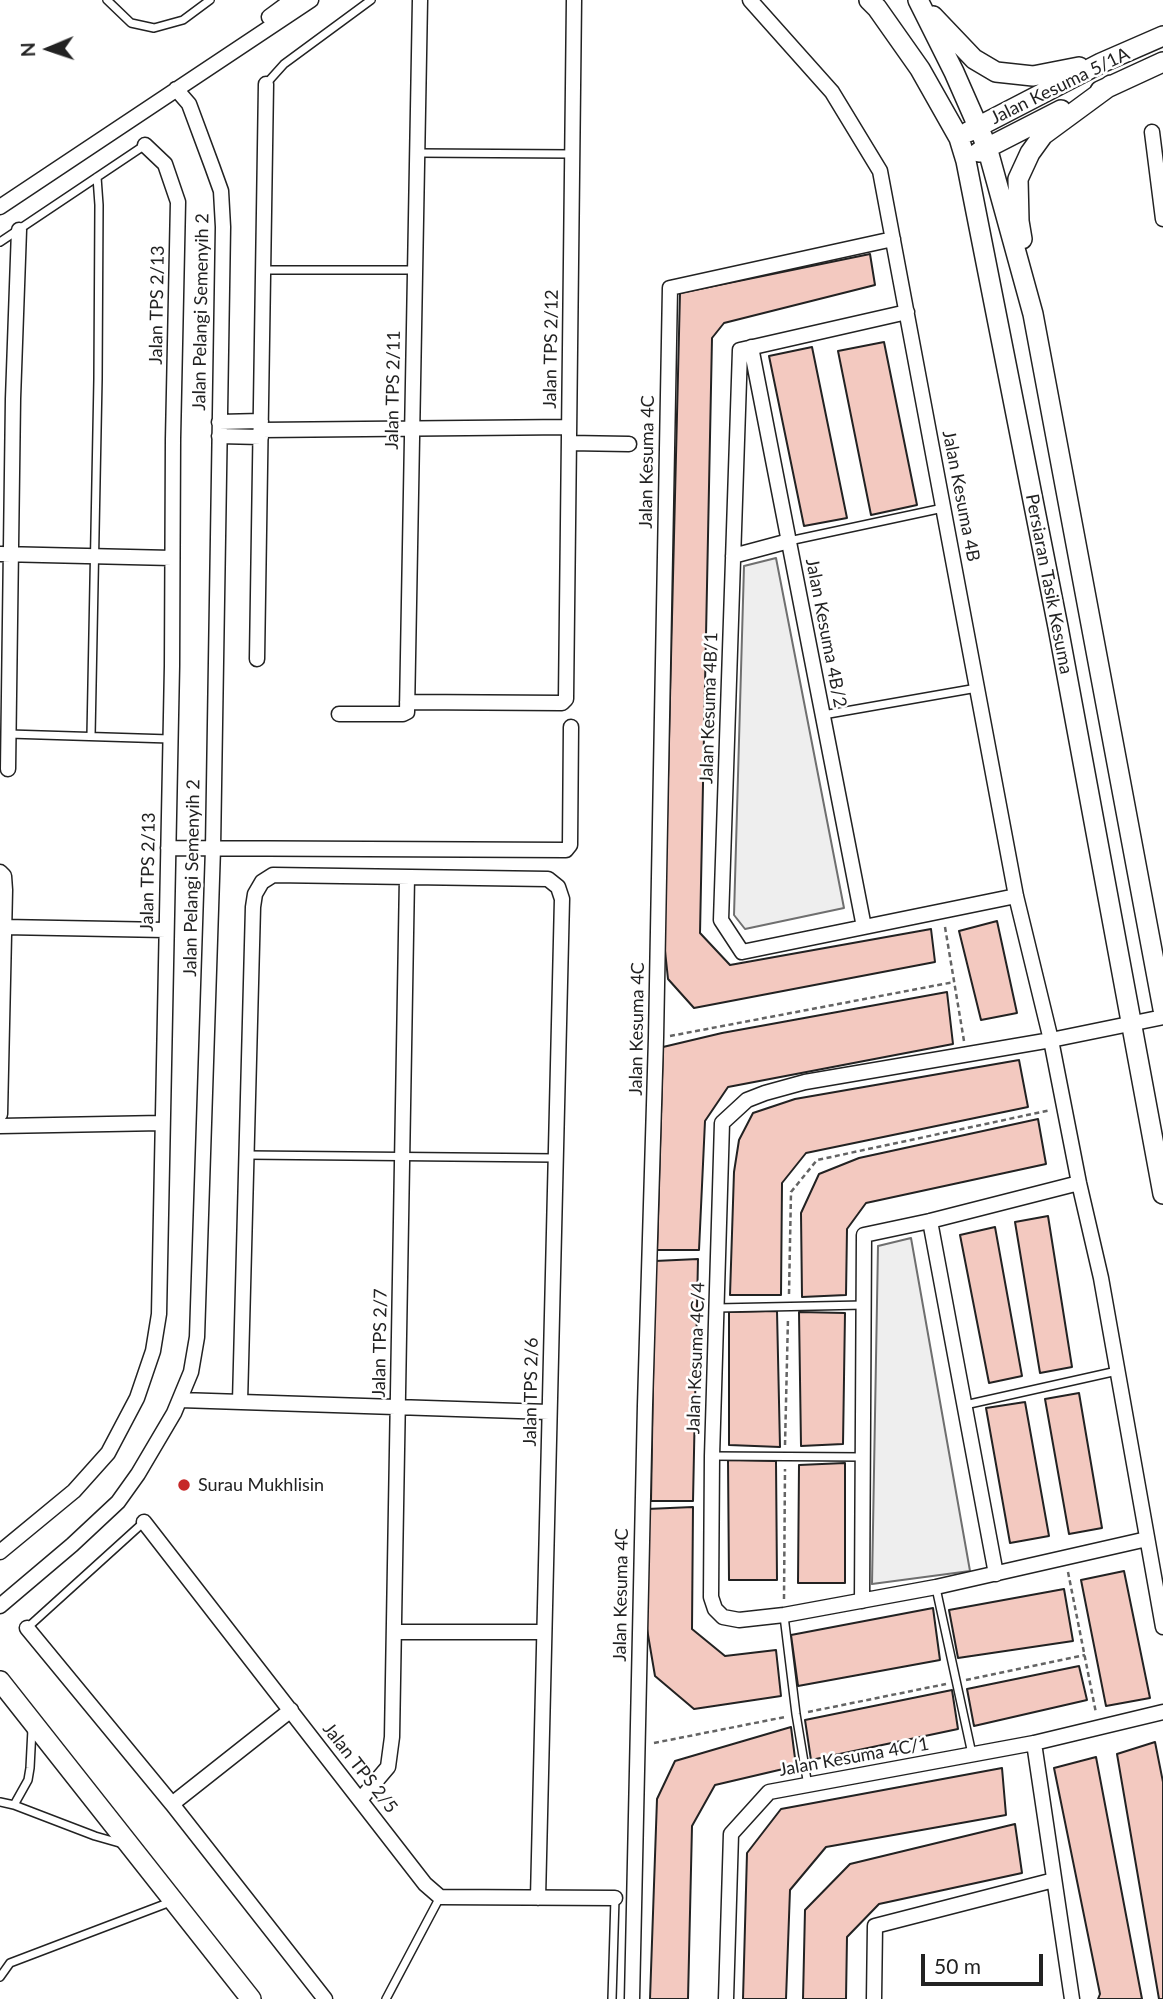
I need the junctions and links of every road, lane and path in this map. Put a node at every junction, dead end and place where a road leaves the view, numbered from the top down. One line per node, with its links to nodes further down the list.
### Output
1 (107, 0): 2 (lane)
2 (210, 0)
3 (292, 0): 16 (street)
4 (311, 0): 16 (street)
5 (371, 0): 14 (lane)
6 (420, 0): 22 (street, Jalan TPS 2/11)
7 (574, 0): 23 (street, Jalan TPS 2/12)
8 (750, 0): 29 (street, Jalan Kesuma 4B)
9 (869, 0): 19 (street, Persiaran Tasik Kesuma)
10 (918, 0): 13 (street); 17 (street, Persiaran Tasik Kesuma)
11 (1163, 36): 13 (street, Jalan Kesuma 5/1A)
12 (1163, 62): 15 (street, Jalan Kesuma 5/1A)
13 (1101, 63): 17 (street, Jalan Kesuma 5/1A)
14 (266, 84): 31 (street)
15 (1111, 85): 21 (street, Jalan Kesuma 5/1A); 34 (street)
16 (176, 89): 26 (street); 38 (street, Jalan Pelangi Semenyih 2)
17 (979, 126): 19 (street, Jalan Kesuma 5/1A); 21 (street, Persiaran Tasik Kesuma)
18 (1152, 132): 27 (street)
19 (959, 138): 24 (street, Persiaran Tasik Kesuma)
20 (145, 145): 25 (lane); 47 (street, Jalan TPS 2/13)
21 (987, 147): 24 (street, Jalan Kesuma 5/1A); 34 (street, Persiaran Tasik Kesuma)
22 (418, 153): 23 (lane); 32 (street, Jalan TPS 2/11)
23 (573, 153): 36 (street, Jalan TPS 2/12)
24 (966, 160): 70 (street, Persiaran Tasik Kesuma)
25 (97, 177): 28 (lane); 45 (lane)
26 (0, 207)
27 (1163, 219)
28 (19, 230): 30 (lane); 44 (street)
29 (893, 239): 33 (street, Jalan Kesuma 4B); 71 (street, Jalan Kesuma 4C)
30 (0, 243)
31 (263, 270): 32 (lane); 39 (street)
32 (415, 270): 37 (street, Jalan TPS 2/11)
33 (907, 312): 35 (street); 42 (street, Jalan Kesuma 4B)
34 (1033, 314): 68 (street, Persiaran Tasik Kesuma)
35 (751, 347): 43 (street, Jalan Kesuma 4B/2); 46 (street, Jalan Kesuma 4B/1)
36 (569, 427): 37 (street); 40 (street, Jalan TPS 2/12)
37 (412, 428): 39 (street); 50 (street, Jalan TPS 2/11)
38 (219, 429): 39 (street); 59 (street, Jalan Pelangi Semenyih 2)
39 (261, 429): 48 (street)
40 (569, 443): 41 (street); 50 (street, Jalan TPS 2/12)
41 (629, 444)
42 (944, 508): 43 (lane); 49 (street, Jalan Kesuma 4B)
43 (789, 541): 46 (street); 52 (street, Jalan Kesuma 4B/2)
44 (6, 554): 45 (street); 54 (street)
45 (93, 556): 47 (street); 55 (lane)
46 (733, 556): 65 (street, Jalan Kesuma 4B/1)
47 (172, 558): 56 (street, Jalan TPS 2/13)
48 (257, 659)
49 (977, 688): 52 (lane); 62 (street, Jalan Kesuma 4B)
50 (407, 702): 51 (street)
51 (339, 713)
52 (823, 715): 65 (street, Jalan Kesuma 4B/2)
53 (570, 727): 59 (street)
54 (9, 733): 55 (lane); 57 (street)
55 (91, 736): 56 (lane)
56 (170, 739): 58 (street, Jalan TPS 2/13)
57 (4, 769)
58 (167, 848): 59 (street); 66 (street, Jalan TPS 2/13)
59 (212, 848): 86 (street, Jalan Pelangi Semenyih 2)
60 (0, 872): 64 (street)
61 (407, 877): 77 (street); 78 (street, Jalan TPS 2/7); 79 (street, Jalan TPS 2/6)
62 (1016, 896): 63 (street, Jalan Kesuma 4B/1); 72 (street, Jalan Kesuma 4B)
63 (942, 911): 65 (street, Jalan Kesuma 4B/1); 67 (path)
64 (4, 927): 66 (street); 74 (street)
65 (864, 927)
66 (166, 930): 75 (street, Jalan TPS 2/13)
67 (954, 982): 71 (path); 73 (path)
68 (1163, 1009)
69 (1163, 1017): 70 (street, Jalan Kesuma 4C/4)
70 (1130, 1024): 72 (street, Jalan Kesuma 4C/4); 81 (street, Persiaran Tasik Kesuma)
71 (656, 1038): 115 (street, Jalan Kesuma 4C)
72 (1051, 1040): 73 (street, Jalan Kesuma 4C/4); 80 (street)
73 (966, 1055): 84 (street, Jalan Kesuma 4C/4)
74 (0, 1114)
75 (162, 1123): 76 (street); 95 (street, Jalan TPS 2/13)
76 (0, 1126)
77 (246, 1155): 78 (lane); 87 (street)
78 (402, 1156): 79 (lane); 89 (street, Jalan TPS 2/7)
79 (555, 1158): 90 (street, Jalan TPS 2/6)
80 (1079, 1183): 82 (street); 85 (street)
81 (1163, 1194)
82 (930, 1221): 83 (street); 88 (street)
83 (864, 1306): 84 (lane); 92 (street)
84 (716, 1308): 91 (street, Jalan Kesuma 4C/4)
85 (1117, 1371): 88 (lane); 94 (street)
86 (180, 1400): 87 (street); 100 (street, Jalan Pelangi Semenyih 2)
87 (240, 1402): 89 (street)
88 (964, 1405): 97 (street)
89 (398, 1407): 90 (street); 104 (street, Jalan TPS 2/7)
90 (549, 1412): 105 (street, Jalan TPS 2/6)
91 (712, 1456): 92 (lane); 101 (street, Jalan Kesuma 4C/4)
92 (863, 1457): 99 (street)
93 (144, 1522): 103 (lane); 109 (street, Jalan TPS 2/5)
94 (1147, 1539): 96 (street, Jalan Kesuma 4C/4); 102 (street)
95 (0, 1552)
96 (1065, 1559): 97 (street, Jalan Kesuma 4C/4); 106 (path)
97 (996, 1574): 98 (street, Jalan Kesuma 4C/4)
98 (936, 1587): 99 (street, Jalan Kesuma 4C/4); 108 (lane)
99 (862, 1601): 101 (street, Jalan Kesuma 4C/4)
100 (0, 1606)
101 (784, 1615): 111 (lane)
102 (1163, 1627)
103 (27, 1628): 120 (street)
104 (394, 1632): 105 (street); 118 (street, Jalan TPS 2/7)
105 (544, 1632): 125 (street, Jalan TPS 2/6)
106 (1084, 1655): 108 (path); 113 (path)
107 (0, 1681): 112 (street)
108 (957, 1681): 111 (path); 116 (lane)
109 (292, 1710): 118 (street, Jalan TPS 2/5); 120 (street)
110 (1163, 1712): 113 (street, Jalan Kesuma 4C/1)
111 (796, 1714): 115 (path); 117 (lane)
112 (33, 1722): 121 (lane); 122 (street)
113 (1099, 1728): 114 (street, Jalan Kesuma 4C/1)
114 (1034, 1743): 116 (street, Jalan Kesuma 4C/1); 123 (street)
115 (637, 1746): 133 (street, Jalan Kesuma 4C)
116 (972, 1755): 117 (street, Jalan Kesuma 4C/1)
117 (808, 1786): 134 (street, Jalan Kesuma 4C/1)
118 (360, 1800): 124 (street, Jalan TPS 2/5)
119 (0, 1801): 121 (lane)
120 (172, 1804): 130 (street)
121 (14, 1805): 122 (lane)
122 (130, 1847): 127 (street)
123 (1054, 1880): 135 (street); 136 (street)
124 (440, 1897): 125 (street); 131 (lane)
125 (538, 1898): 126 (street)
126 (615, 1898): 132 (lane)
127 (173, 1901): 128 (lane); 129 (street)
128 (0, 1977)
129 (251, 1999)
130 (325, 1999)
131 (386, 1999)
132 (612, 1999)
133 (632, 1999)
134 (726, 1999)
135 (874, 1999)
136 (1072, 1999)

